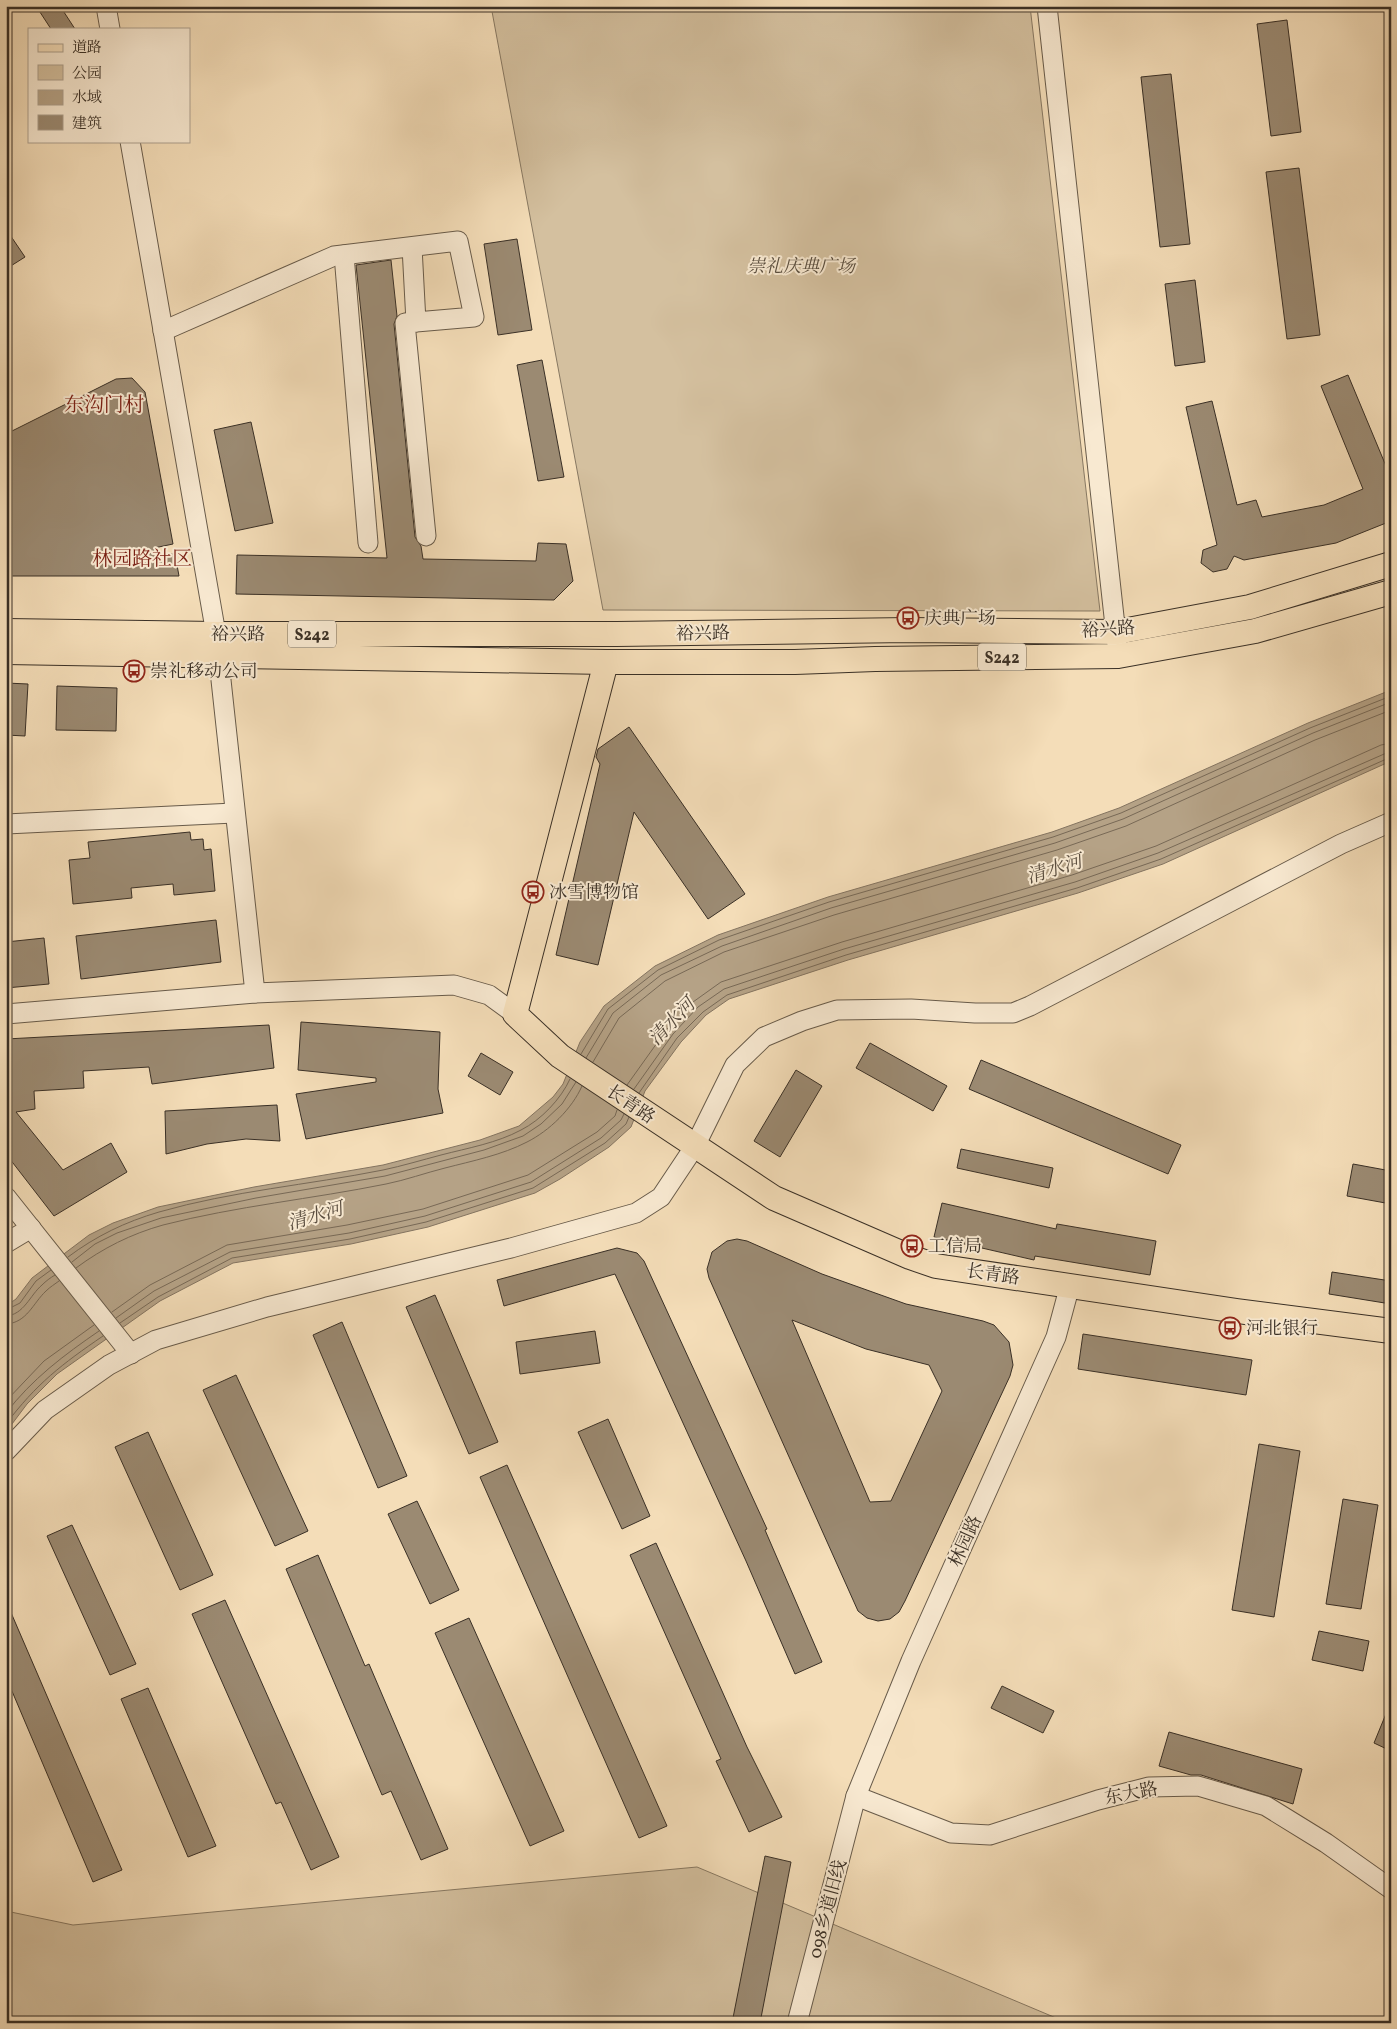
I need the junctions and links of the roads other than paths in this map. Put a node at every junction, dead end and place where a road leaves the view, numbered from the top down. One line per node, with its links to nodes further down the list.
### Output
1 (106, 6): 3 (street)
2 (1047, 6): 14 (street)
3 (110, 28)
4 (130, 142): 8 (street)
5 (412, 247): 6 (street); 7 (street); 7 (street)
6 (344, 255): 8 (street); 10 (street)
7 (416, 322): 9 (street)
8 (163, 331): 16 (street)
9 (426, 536)
10 (368, 543)
11 (1391, 564): 14 (main road, 裕兴路 / S242)
12 (1391, 592): 18 (main road, 裕兴路 / S242)
13 (6, 631): 16 (main road, 裕兴路 / S242)
14 (1117, 632): 15 (main road, 裕兴路 / S242); 18 (street)
15 (617, 634): 16 (main road, 裕兴路 / S242); 19 (street)
16 (216, 644): 17 (main road, 裕兴路 / S242); 19 (main road, 裕兴路 / S242); 20 (street)
17 (6, 652)
18 (1118, 656): 19 (main road, 裕兴路 / S242)
19 (606, 662): 25 (main road)
20 (234, 813): 22 (street); 23 (street)
21 (1391, 822): 26 (street)
22 (6, 824)
23 (255, 993): 24 (street); 25 (street)
24 (6, 1014)
25 (515, 1014): 26 (main road, 长青路)
26 (695, 1146): 30 (main road, 长青路); 32 (street)
27 (6, 1197): 28 (street)
28 (31, 1228): 29 (street); 32 (street)
29 (6, 1243)
30 (1070, 1285): 31 (main road, 长青路); 34 (street, 林园路)
31 (1391, 1331)
32 (131, 1354): 33 (street)
33 (6, 1451)
34 (856, 1796): 35 (street, 东大路); 36 (street, 098乡道旧线)
35 (1391, 1889)
36 (797, 2023)

